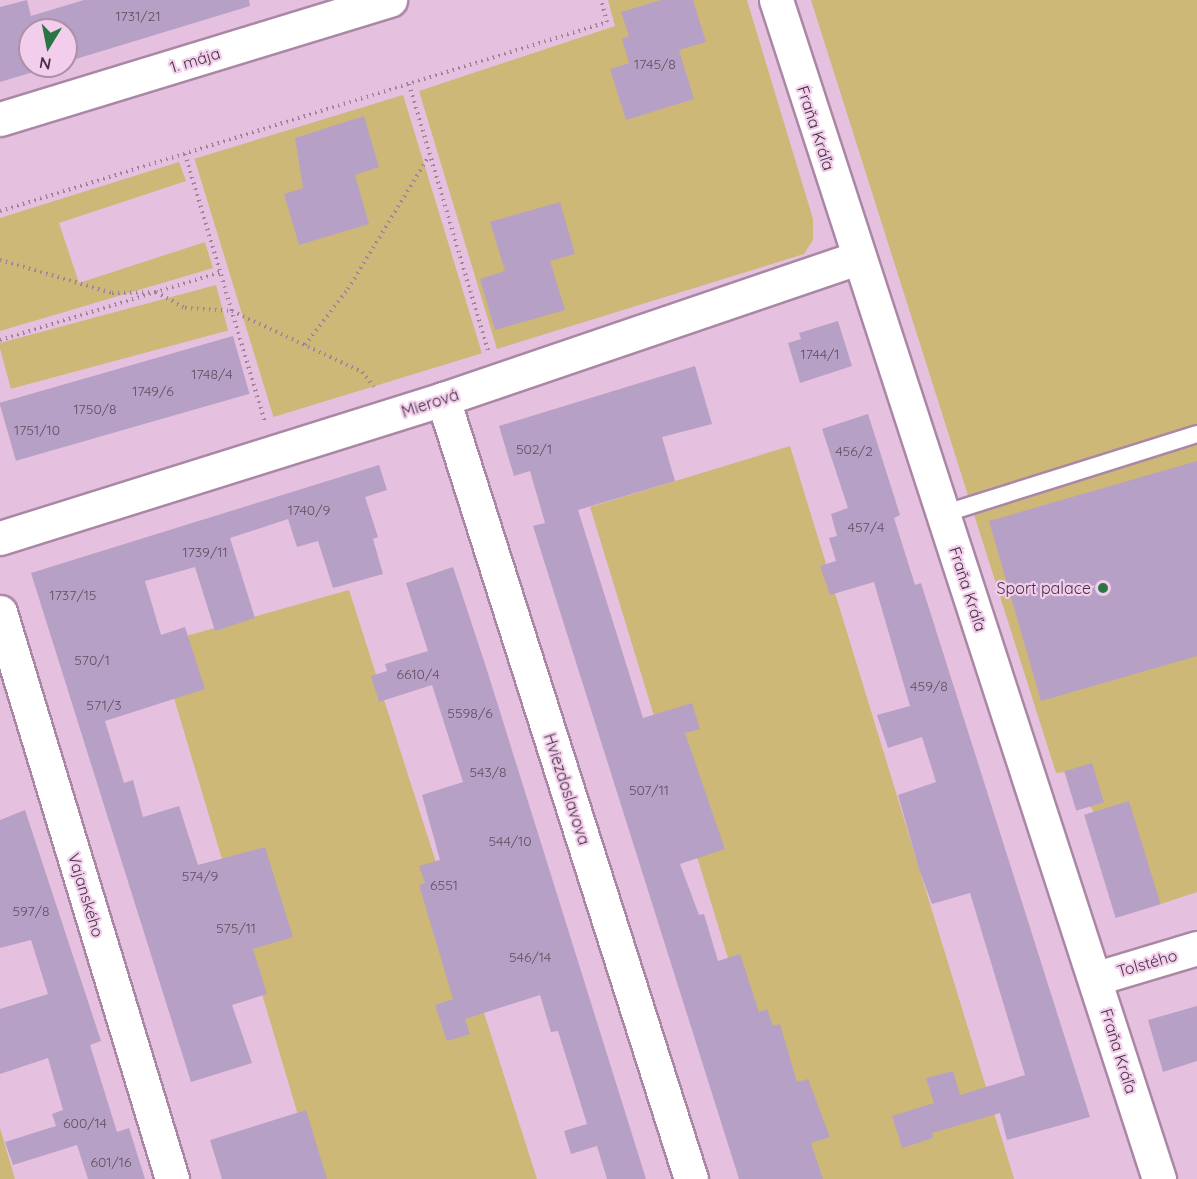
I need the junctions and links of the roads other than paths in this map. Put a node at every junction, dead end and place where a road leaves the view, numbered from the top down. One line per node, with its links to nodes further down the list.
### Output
1 (390, 0): 3 (street, 1. mája)
2 (776, 0): 4 (street, Fraňa Kráľa)
3 (0, 119)
4 (857, 258): 5 (street, Mierová); 7 (street, Fraňa Kráľa)
5 (444, 399): 8 (street, Mierová); 13 (street, Hviezdoslavova)
6 (1197, 434): 7 (lane)
7 (943, 514): 11 (street, Fraňa Kráľa)
8 (0, 538)
9 (0, 612): 12 (street, Vajanského)
10 (1197, 948): 11 (street, Tolstého)
11 (1097, 978): 14 (street, Fraňa Kráľa)
12 (172, 1179)
13 (691, 1179)
14 (1159, 1179)

